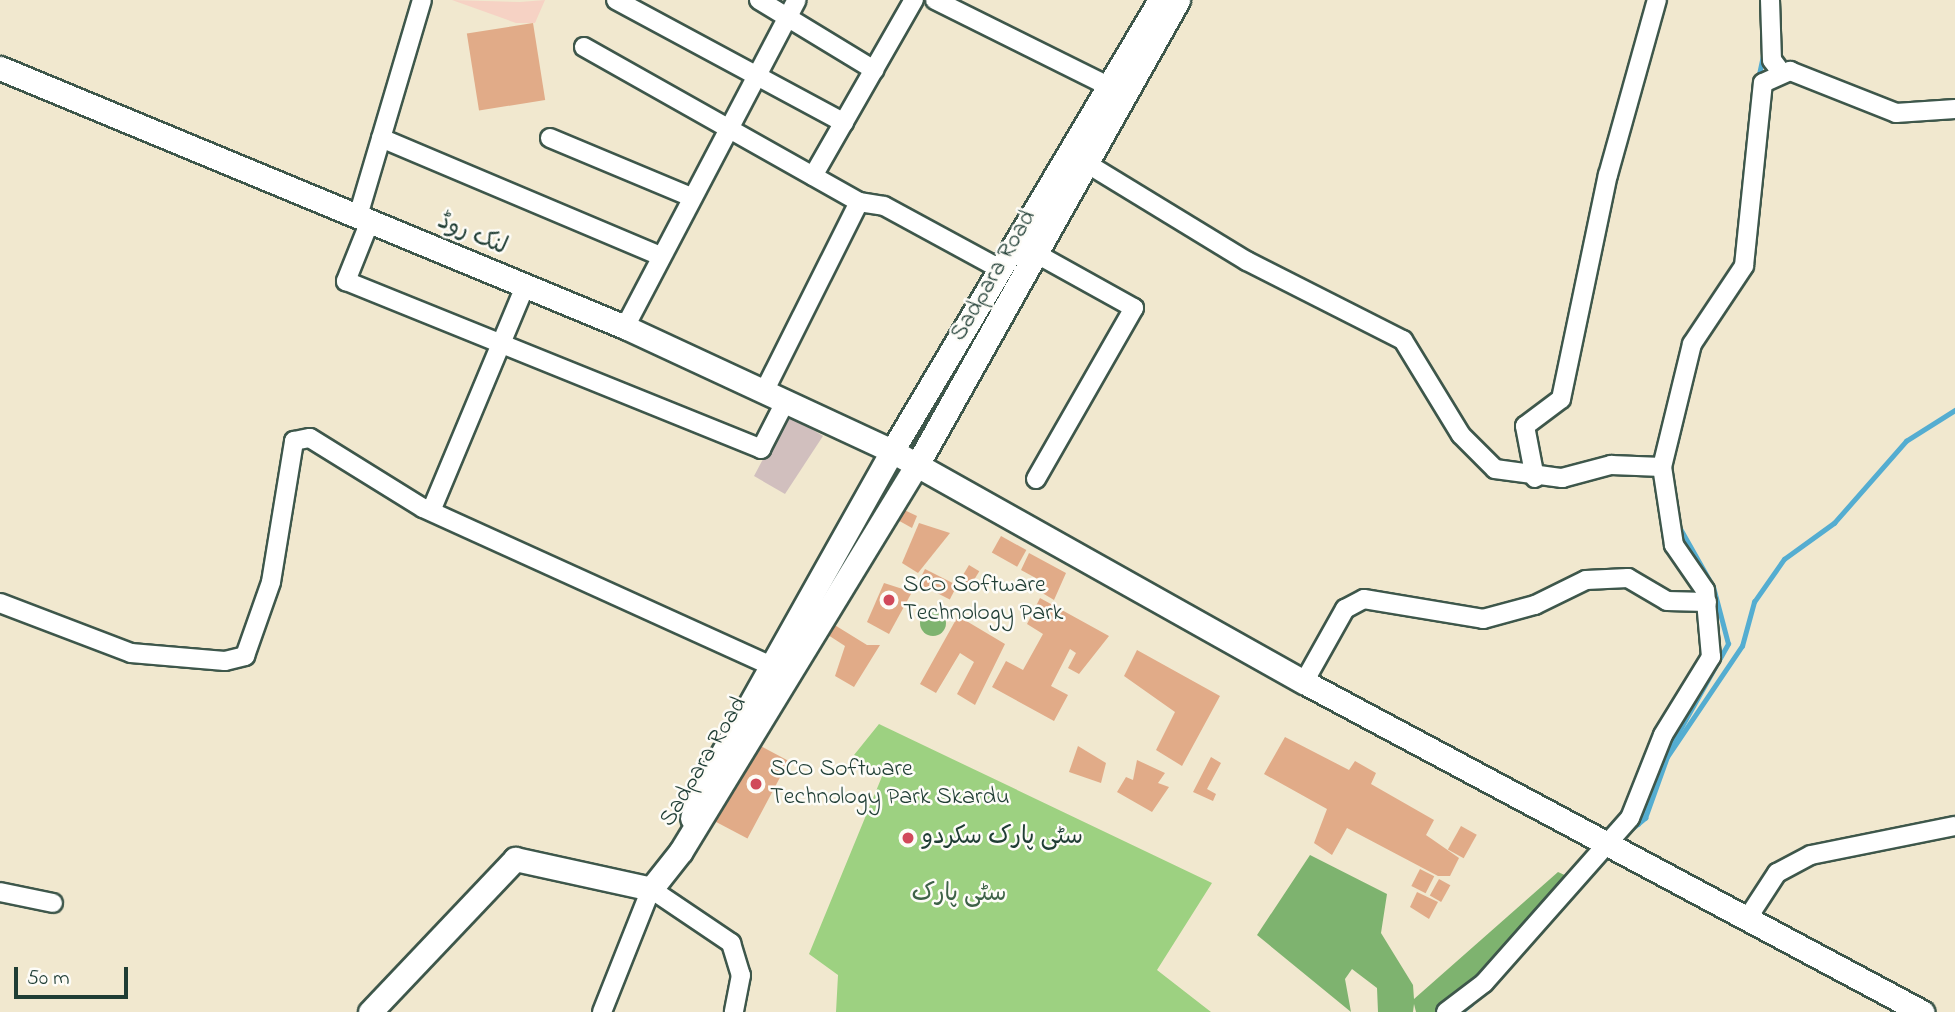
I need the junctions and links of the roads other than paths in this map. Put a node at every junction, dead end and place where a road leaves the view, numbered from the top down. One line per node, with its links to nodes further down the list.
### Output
1 (422, 0): 21 (street)
2 (616, 0): 16 (street)
3 (760, 0): 11 (street)
4 (797, 0): 11 (street)
5 (914, 0): 14 (street)
6 (935, 0): 17 (street)
7 (1160, 0): 17 (main road, Sadpara Road)
8 (1178, 0): 23 (main road, Sadpara Road)
9 (1657, 0): 39 (street)
10 (1770, 0): 15 (street)
11 (788, 18): 14 (street); 16 (street)
12 (584, 47): 20 (street)
13 (0, 68): 27 (main road, لنک روڈ)
14 (874, 70): 19 (street)
15 (1781, 72): 18 (street); 38 (street)
16 (757, 76): 19 (street); 20 (street)
17 (1108, 86): 23 (main road, Sadpara Road)
18 (1955, 108)
19 (844, 123): 24 (street)
20 (726, 128): 24 (street); 25 (street)
21 (381, 138): 27 (street); 29 (street)
22 (550, 138): 25 (street)
23 (1078, 158): 28 (main road, Sadpara Road); 30 (main road, Sadpara Road); 39 (street)
24 (813, 176): 26 (street)
25 (691, 197): 29 (street)
26 (859, 202): 30 (street); 34 (street)
27 (364, 218): 31 (main road, لنک روڈ); 33 (street)
28 (1037, 254): 37 (main road, Sadpara Road); 40 (street)
29 (661, 256): 32 (street)
30 (1000, 269): 36 (main road, Sadpara Road)
31 (525, 286): 32 (main road, لنک روڈ); 33 (street)
32 (625, 327): 34 (main road, لنک روڈ)
33 (502, 341): 35 (street); 41 (street)
34 (764, 392): 35 (main road, لنک روڈ)
35 (785, 402): 36 (main road, لنک روڈ)
36 (892, 452): 37 (main road, لنک روڈ); 44 (main road, Sadpara Road)
37 (917, 465): 45 (main road, لنک روڈ); 48 (main road, Sadpara Road)
38 (1662, 467): 39 (street); 42 (street)
39 (1535, 478)
40 (1036, 479)
41 (431, 511): 43 (street); 44 (street)
42 (1707, 602): 45 (street); 47 (street)
43 (0, 603)
44 (771, 666): 48 (main road, Sadpara Road)
45 (1304, 682): 47 (main road, لنک روڈ)
46 (1955, 826): 52 (street)
47 (1608, 845): 52 (main road, لنک روڈ); 56 (street)
48 (681, 851): 49 (main road)
49 (650, 889): 53 (main road); 54 (street); 55 (street)
50 (0, 892): 51 (street)
51 (53, 903)
52 (1747, 919): 57 (main road, لنک روڈ)
53 (370, 1012)
54 (602, 1012)
55 (734, 1012)
56 (1446, 1012)
57 (1922, 1012)

